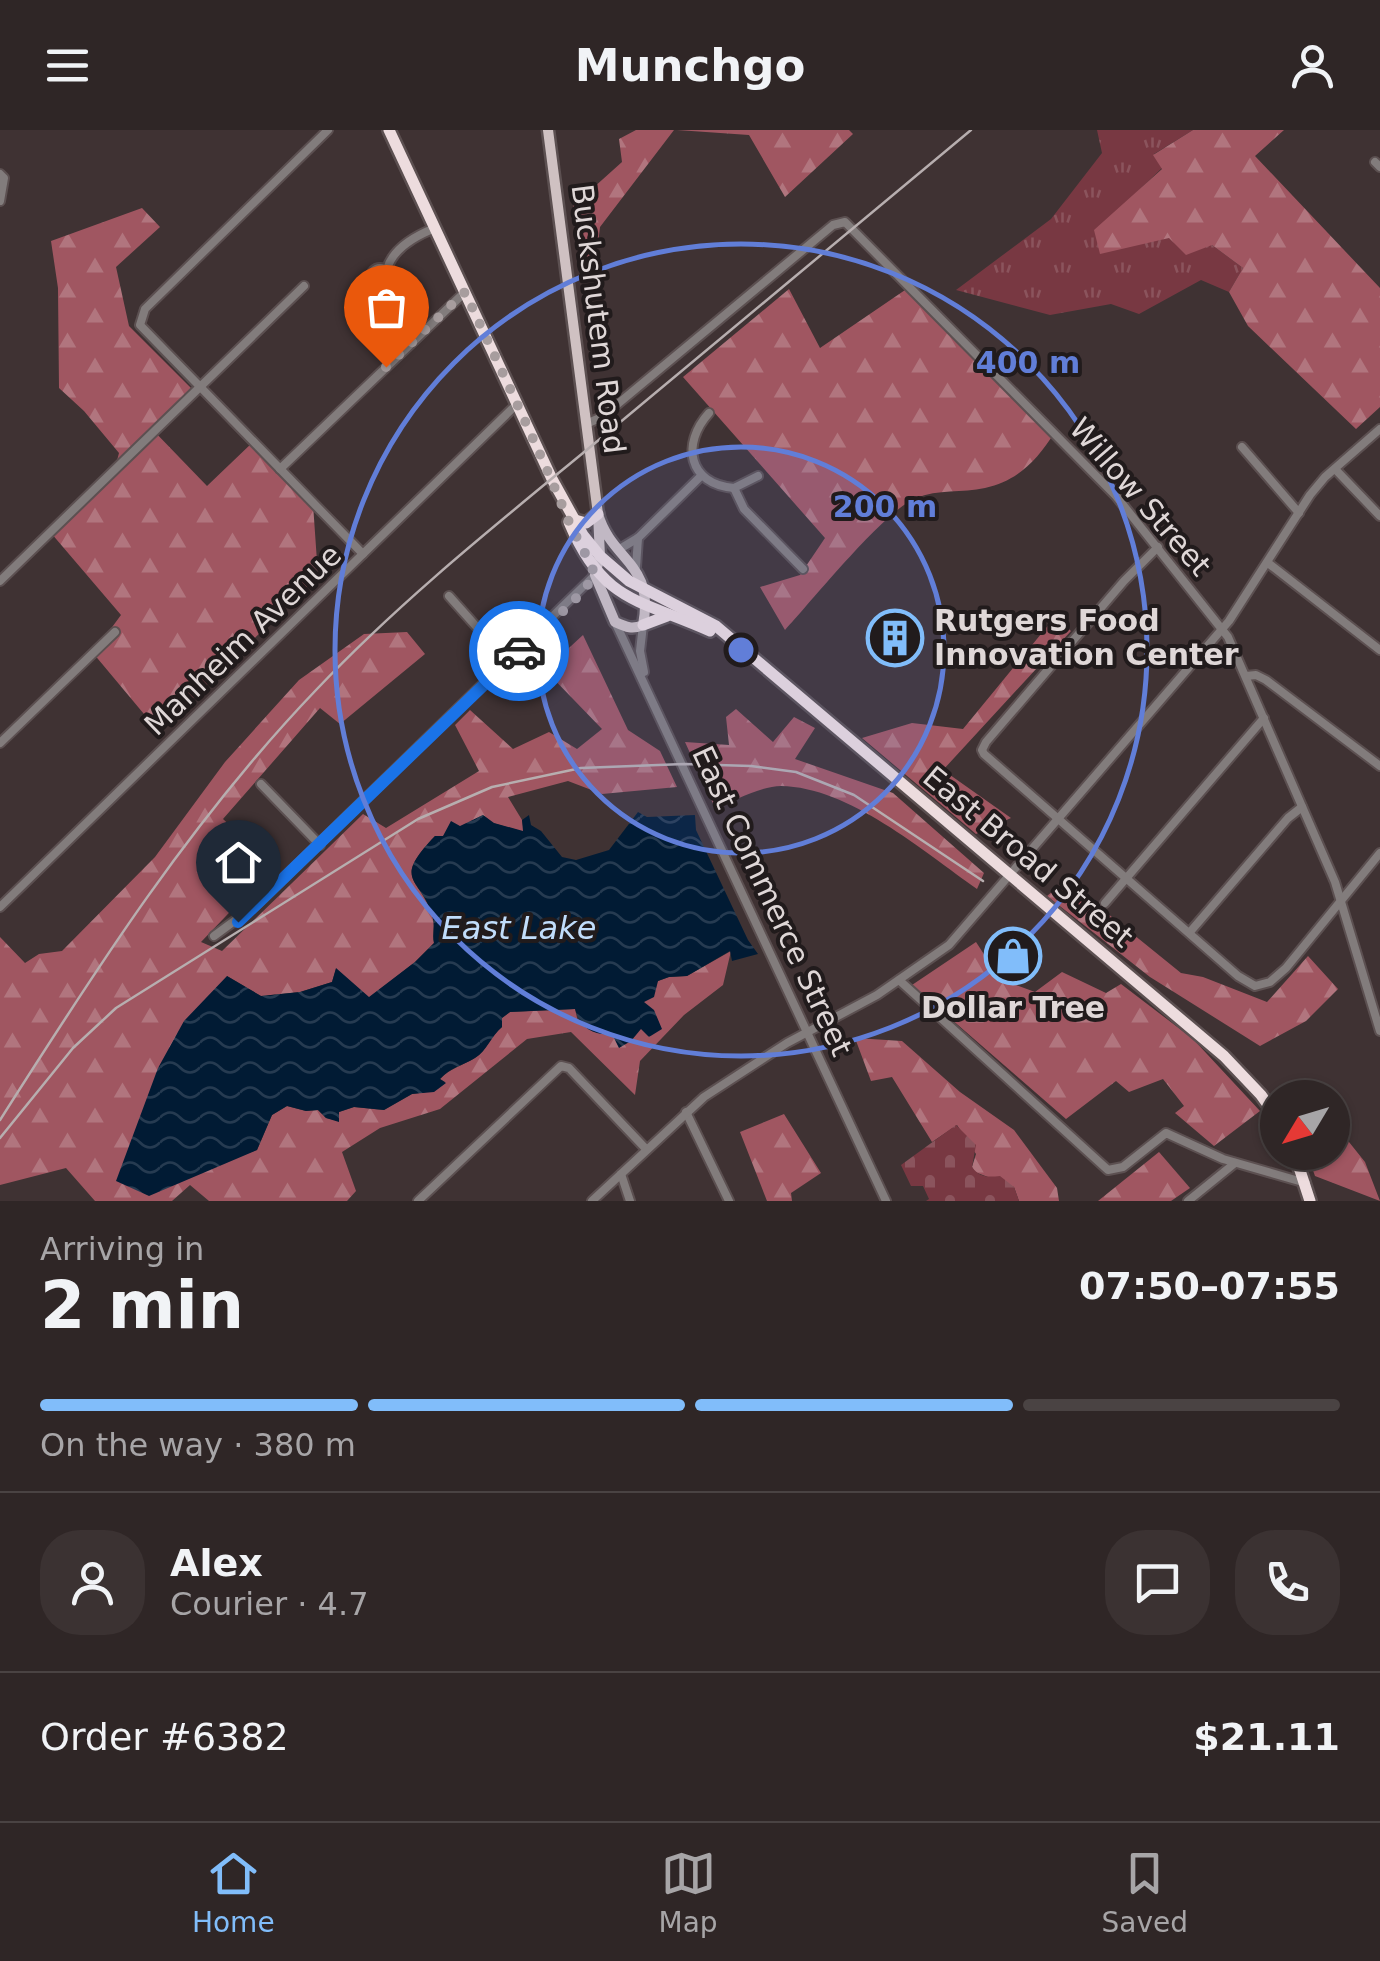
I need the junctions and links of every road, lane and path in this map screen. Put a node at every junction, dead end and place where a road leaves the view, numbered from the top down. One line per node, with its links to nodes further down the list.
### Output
1 (328, 130): 10 (street)
2 (389, 130): 6 (highway)
3 (548, 130): 13 (main road, Buckshutem Road)
4 (0, 174): 5 (street)
5 (0, 201)
6 (435, 228): 7 (street); 9 (highway)
7 (388, 270)
8 (304, 286): 10 (street)
9 (465, 292): 11 (highway); 16 (street)
10 (200, 387): 16 (street); 33 (street)
11 (517, 404): 20 (highway); 29 (street, Manheim Avenue)
12 (709, 413): 18 (street)
13 (586, 424): 23 (main road, Buckshutem Road); 27 (street, Willow Street)
14 (1380, 429): 17 (street)
15 (1242, 447): 22 (street)
16 (280, 469): 29 (street)
17 (1335, 469): 22 (street); 24 (street)
18 (702, 475): 21 (street); 26 (street)
19 (758, 476): 21 (street)
20 (557, 488): 25 (highway); 31 (highway)
21 (734, 488): 32 (street)
22 (1299, 512): 30 (street)
23 (598, 514): 25 (highway); 28 (main road); 31 (main road, Buckshutem Road)
24 (1380, 516)
25 (575, 520): 31 (highway)
26 (638, 538): 28 (street); 34 (street)
27 (1158, 547): 42 (street, Willow Street); 53 (street)
28 (618, 550): 31 (main road); 34 (main road)
29 (363, 554): 60 (street, Manheim Avenue)
30 (1268, 563): 42 (street); 44 (street)
31 (597, 567): 34 (highway, East Broad Street); 35 (main road, Buckshutem Road); 36 (street); 38 (highway, East Broad Street)
32 (803, 569)
33 (2, 575)
34 (641, 583): 38 (main road); 39 (highway, East Broad Street)
35 (601, 590): 36 (street); 40 (main road, Buckshutem Road)
36 (580, 592): 45 (street)
37 (449, 596): 45 (street)
38 (646, 607): 39 (highway, East Broad Street); 41 (main road)
39 (677, 615): 41 (highway); 56 (highway, East Broad Street)
40 (615, 622): 41 (main road); 47 (street, East Commerce Street)
41 (643, 624): 47 (street)
42 (1222, 629): 46 (street, Willow Street); 53 (street)
43 (116, 632): 49 (street)
44 (1380, 650)
45 (508, 662): 54 (street)
46 (1246, 676): 48 (street, Willow Street); 50 (street)
47 (646, 682): 65 (street, East Commerce Street)
48 (1264, 718): 52 (street, Willow Street); 57 (street)
49 (0, 743)
50 (1380, 766)
51 (261, 784): 54 (street)
52 (1302, 807): 58 (street, Willow Street); 61 (street)
53 (1058, 820): 56 (street); 57 (street)
54 (320, 845): 62 (street)
55 (1380, 852): 58 (street)
56 (1010, 876): 63 (street); 66 (highway, East Broad Street)
57 (1126, 877): 59 (street); 61 (street)
58 (1342, 902): 61 (street); 64 (street, Willow Street)
59 (1105, 903)
60 (0, 908)
61 (1190, 932)
62 (214, 936)
63 (899, 980): 65 (street); 69 (street)
64 (1380, 1031)
65 (808, 1032): 67 (street); 77 (street, East Commerce Street)
66 (1260, 1095)
67 (686, 1112): 68 (street); 76 (street)
68 (646, 1150): 71 (street); 73 (street)
69 (1236, 1163): 72 (street); 78 (street)
70 (1301, 1170): 72 (highway)
71 (620, 1174): 74 (street); 75 (street)
72 (1306, 1184): 79 (highway)
73 (418, 1201)
74 (592, 1201)
75 (630, 1201)
76 (729, 1201)
77 (885, 1201)
78 (1188, 1201)
79 (1310, 1201)

